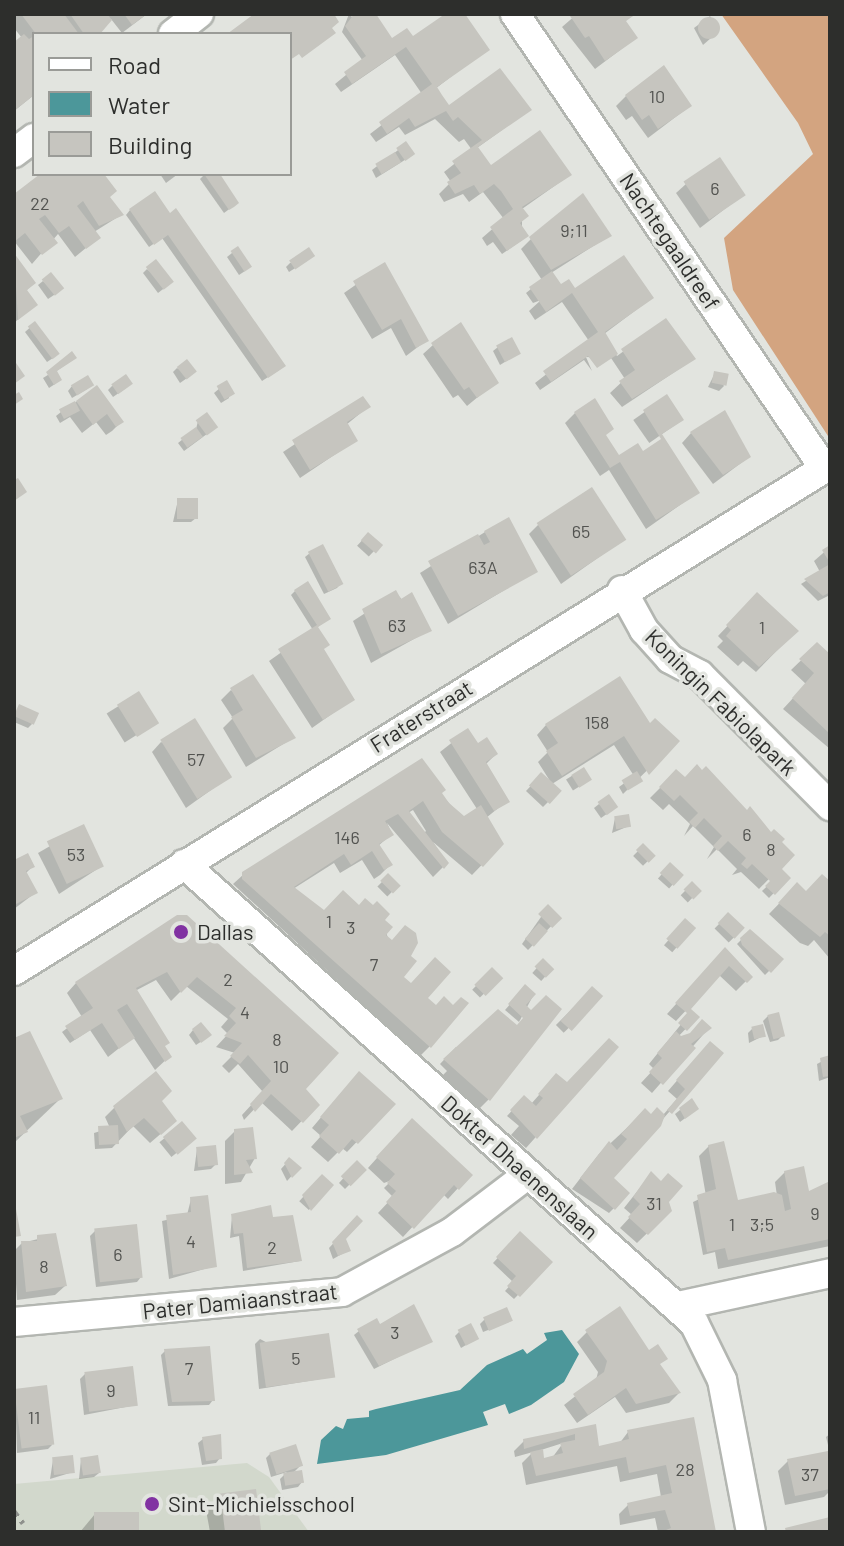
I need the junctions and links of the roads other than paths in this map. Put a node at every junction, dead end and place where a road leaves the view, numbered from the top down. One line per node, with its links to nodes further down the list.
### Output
1 (199, 14): 3 (street)
2 (515, 14): 6 (street, Nachtegaaldreef)
3 (176, 32)
4 (32, 140): 5 (street)
5 (14, 153)
6 (827, 467): 7 (street, Fraterstraat)
7 (622, 590): 8 (street, Koningin Fabiolapark); 9 (street, Fraterstraat)
8 (830, 806)
9 (184, 864): 10 (street, Fraterstraat); 11 (street, Dokter Dhaenenslaan)
10 (14, 971)
11 (527, 1175): 13 (street, Dokter Dhaenenslaan); 14 (street, Pater Damiaanstraat)
12 (830, 1273): 13 (street)
13 (678, 1306): 15 (street, Dokter Dhaenenslaan)
14 (14, 1322)
15 (751, 1532)

